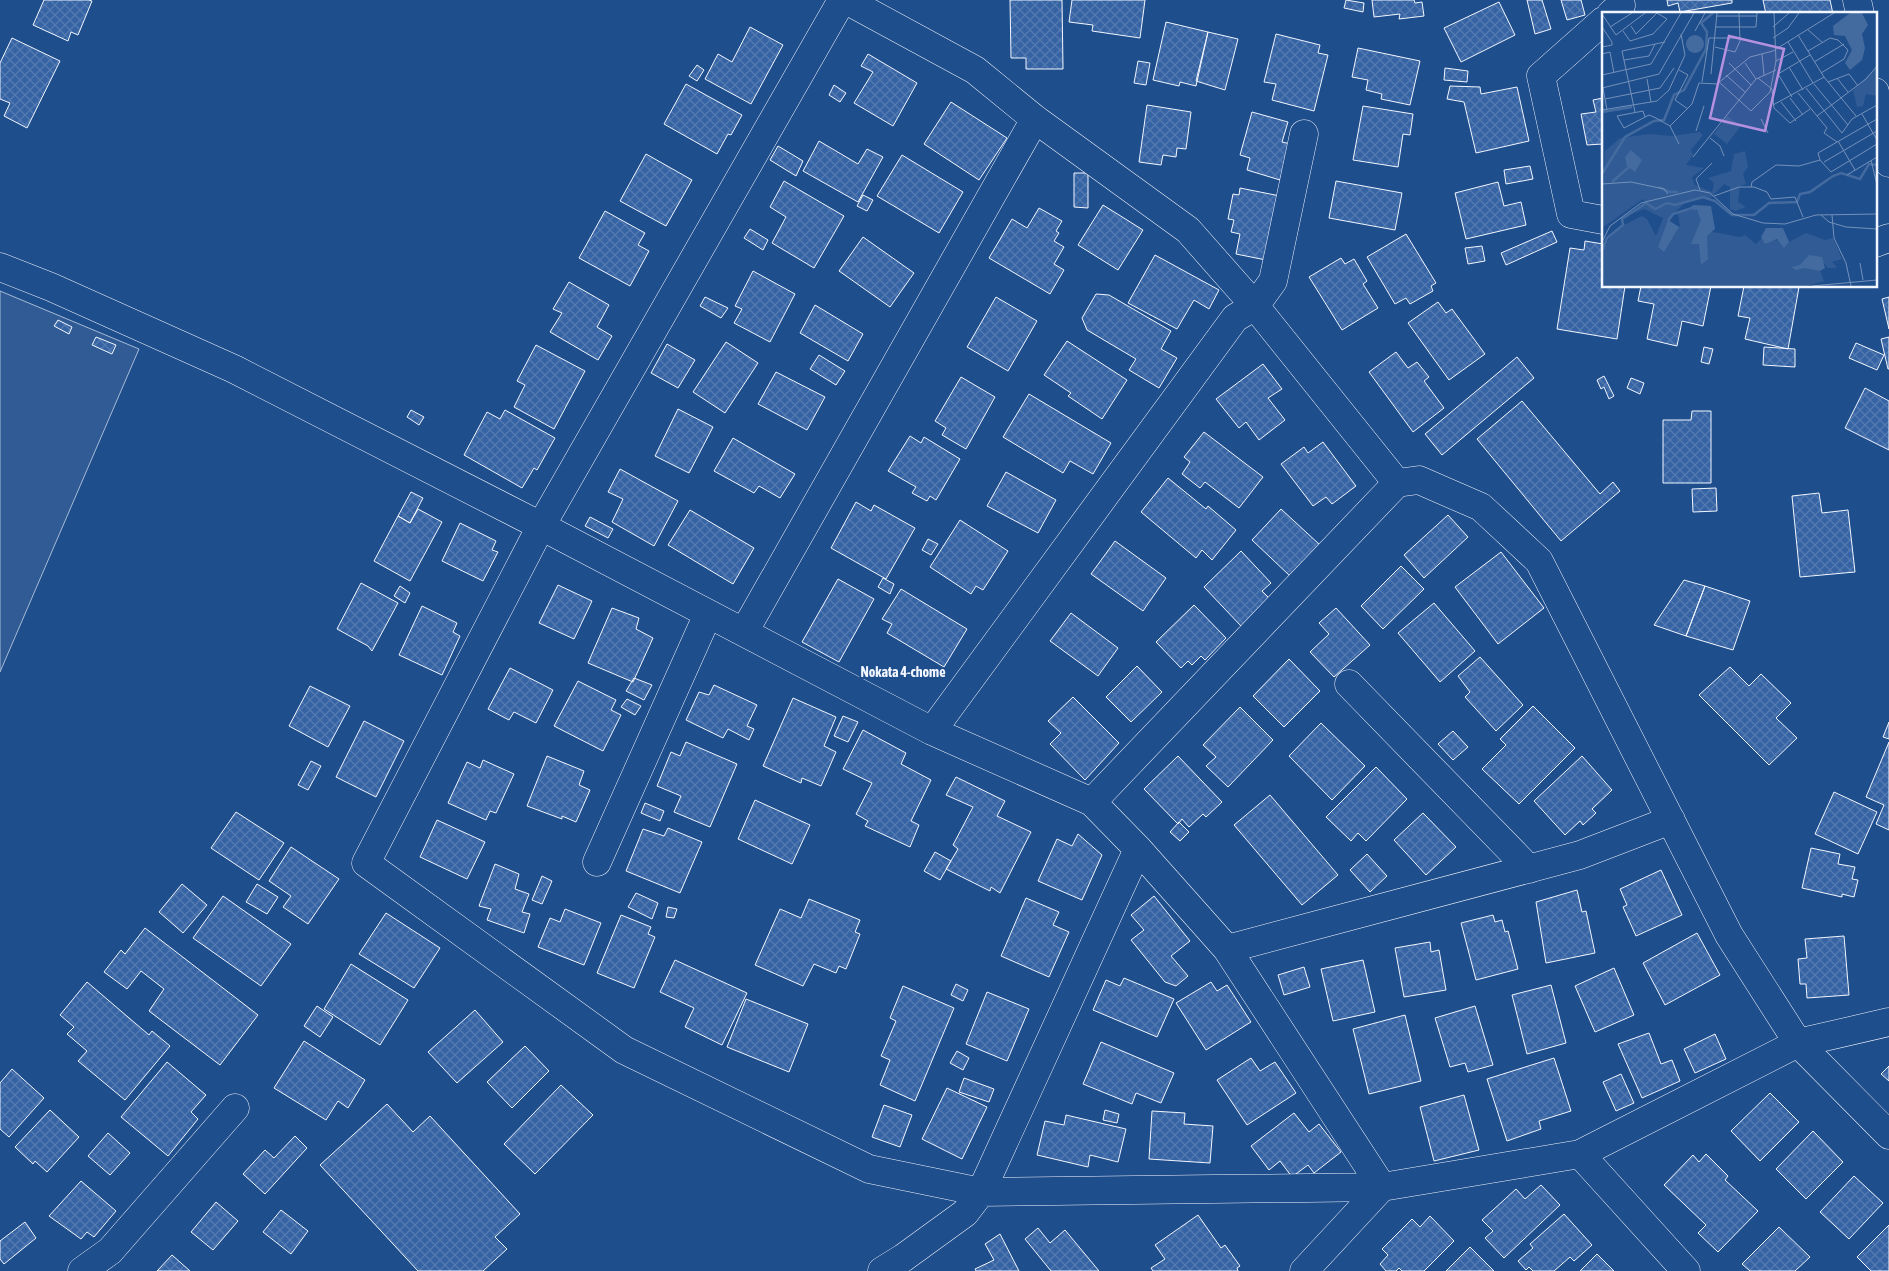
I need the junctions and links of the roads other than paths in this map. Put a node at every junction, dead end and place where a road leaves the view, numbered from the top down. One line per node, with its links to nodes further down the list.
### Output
1 (842, 0): 16 (street)
2 (846, 0): 7 (street)
3 (1620, 0): 4 (street)
4 (1613, 12)
5 (1602, 22): 10 (street)
6 (1876, 97): 9 (street)
7 (1035, 119): 14 (street); 18 (street)
8 (1304, 134): 14 (street)
9 (1889, 162)
10 (1602, 220)
11 (1889, 238): 12 (street)
12 (1876, 243)
13 (0, 267): 16 (street)
14 (1255, 306): 15 (street); 20 (street)
15 (1397, 483): 21 (street); 22 (street)
16 (541, 526): 17 (street); 33 (street)
17 (708, 614): 18 (street); 24 (street)
18 (744, 632): 20 (street)
19 (1349, 684): 25 (street)
20 (932, 731): 21 (street)
21 (1092, 802): 23 (street)
22 (1671, 820): 25 (street); 28 (street)
23 (1138, 849): 26 (street); 33 (street)
24 (597, 862)
25 (1529, 868): 26 (street)
26 (1227, 949): 32 (street)
27 (1889, 1022): 28 (street)
28 (1798, 1043): 30 (street); 31 (street)
29 (235, 1108): 36 (street)
30 (1889, 1135)
31 (1580, 1154): 32 (street); 37 (street)
32 (1382, 1187): 33 (street); 34 (street)
33 (981, 1192): 35 (street)
34 (1319, 1266)
35 (898, 1267)
36 (82, 1271)
37 (1686, 1271)

